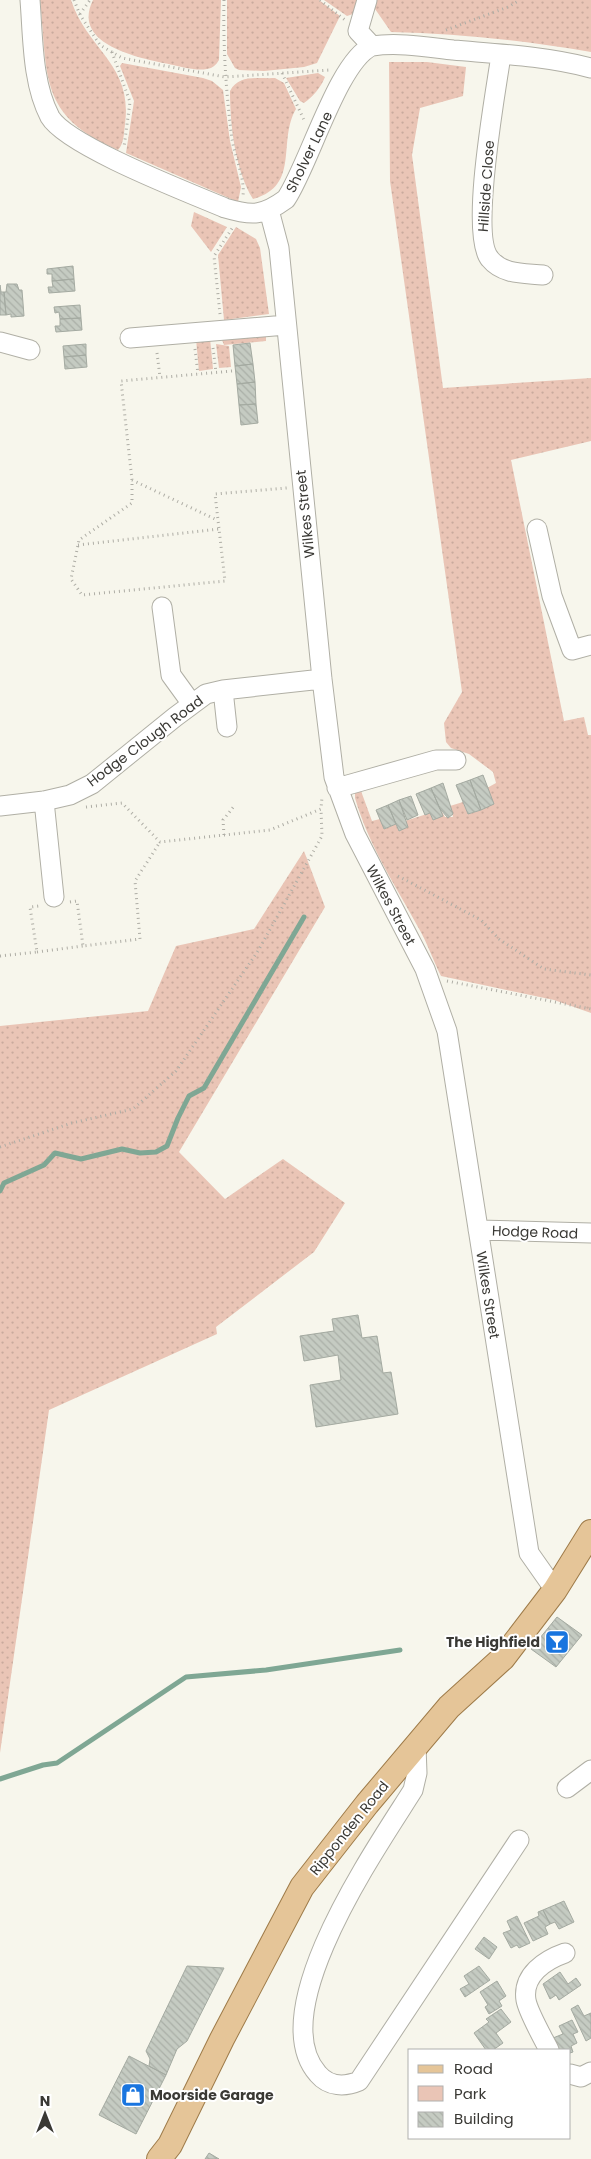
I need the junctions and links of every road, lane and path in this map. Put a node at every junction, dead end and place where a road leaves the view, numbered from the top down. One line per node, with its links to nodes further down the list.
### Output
1 (30, 0): 19 (street, Sholver Lane)
2 (74, 0): 8 (path)
3 (90, 0): 8 (path)
4 (224, 0): 17 (path)
5 (320, 0): 9 (path)
6 (367, 0): 9 (street)
7 (520, 0): 11 (path)
8 (80, 15): 12 (path)
9 (358, 31): 10 (street)
10 (372, 46): 11 (street); 15 (street, Sholver Lane)
11 (431, 48): 13 (street)
12 (112, 52): 17 (path); 19 (path)
13 (501, 55): 14 (street); 22 (street, Hillside Close)
14 (591, 68)
15 (348, 69): 16 (path); 18 (street, Sholver Lane)
16 (282, 73): 17 (path); 18 (path)
17 (225, 76): 21 (path)
18 (314, 142): 20 (street, Sholver Lane)
19 (118, 161): 21 (street, Sholver Lane)
20 (269, 210): 21 (street, Sholver Lane); 23 (street, Wilkes Street)
21 (241, 213): 24 (path)
22 (543, 275)
23 (286, 324): 24 (street); 34 (street, Wilkes Street)
24 (209, 331): 25 (street); 30 (path); 31 (path)
25 (154, 336): 26 (street); 32 (path)
26 (130, 338)
27 (0, 342): 28 (street)
28 (30, 350)
29 (232, 370): 30 (path)
30 (216, 372): 31 (path)
31 (198, 374): 32 (path)
32 (160, 377): 33 (path)
33 (132, 480): 35 (path); 38 (path)
34 (302, 486): 35 (path); 41 (street, Wilkes Street)
35 (218, 520): 36 (path)
36 (219, 529): 38 (path); 38 (path)
37 (536, 529): 40 (street)
38 (78, 545)
39 (162, 607): 43 (street)
40 (591, 645)
41 (322, 680): 42 (street, Hodge Clough Road); 46 (street, Wilkes Street)
42 (223, 690): 43 (street, Hodge Clough Road); 44 (street)
43 (192, 704): 47 (street, Hodge Clough Road)
44 (227, 727)
45 (456, 760): 46 (street)
46 (337, 788): 51 (path); 54 (street, Wilkes Street)
47 (66, 796): 48 (street, Hodge Clough Road); 53 (path)
48 (44, 801): 50 (street, Hodge Clough Road); 55 (street)
49 (235, 805): 52 (path)
50 (0, 806)
51 (322, 809): 52 (path); 62 (path)
52 (224, 835): 53 (path)
53 (160, 842): 56 (path)
54 (376, 878): 59 (path); 60 (street, Wilkes Street)
55 (54, 901): 56 (path); 57 (path)
56 (83, 946): 57 (path)
57 (37, 952): 58 (path)
58 (0, 956)
59 (591, 975)
60 (429, 980): 61 (path); 63 (street, Wilkes Street)
61 (591, 1010)
62 (0, 1147)
63 (478, 1230): 64 (street, Hodge Road); 66 (street, Wilkes Street)
64 (591, 1234)
65 (591, 1532): 66 (main road, Ripponden Road)
66 (555, 1590): 67 (main road, Ripponden Road)
67 (416, 1746): 70 (street); 75 (main road, Ripponden Road)
68 (591, 1770): 69 (street)
69 (567, 1788)
70 (519, 1840)
71 (565, 1953): 72 (street)
72 (549, 2049)
73 (591, 2072): 74 (street)
74 (571, 2074)
75 (159, 2159)

